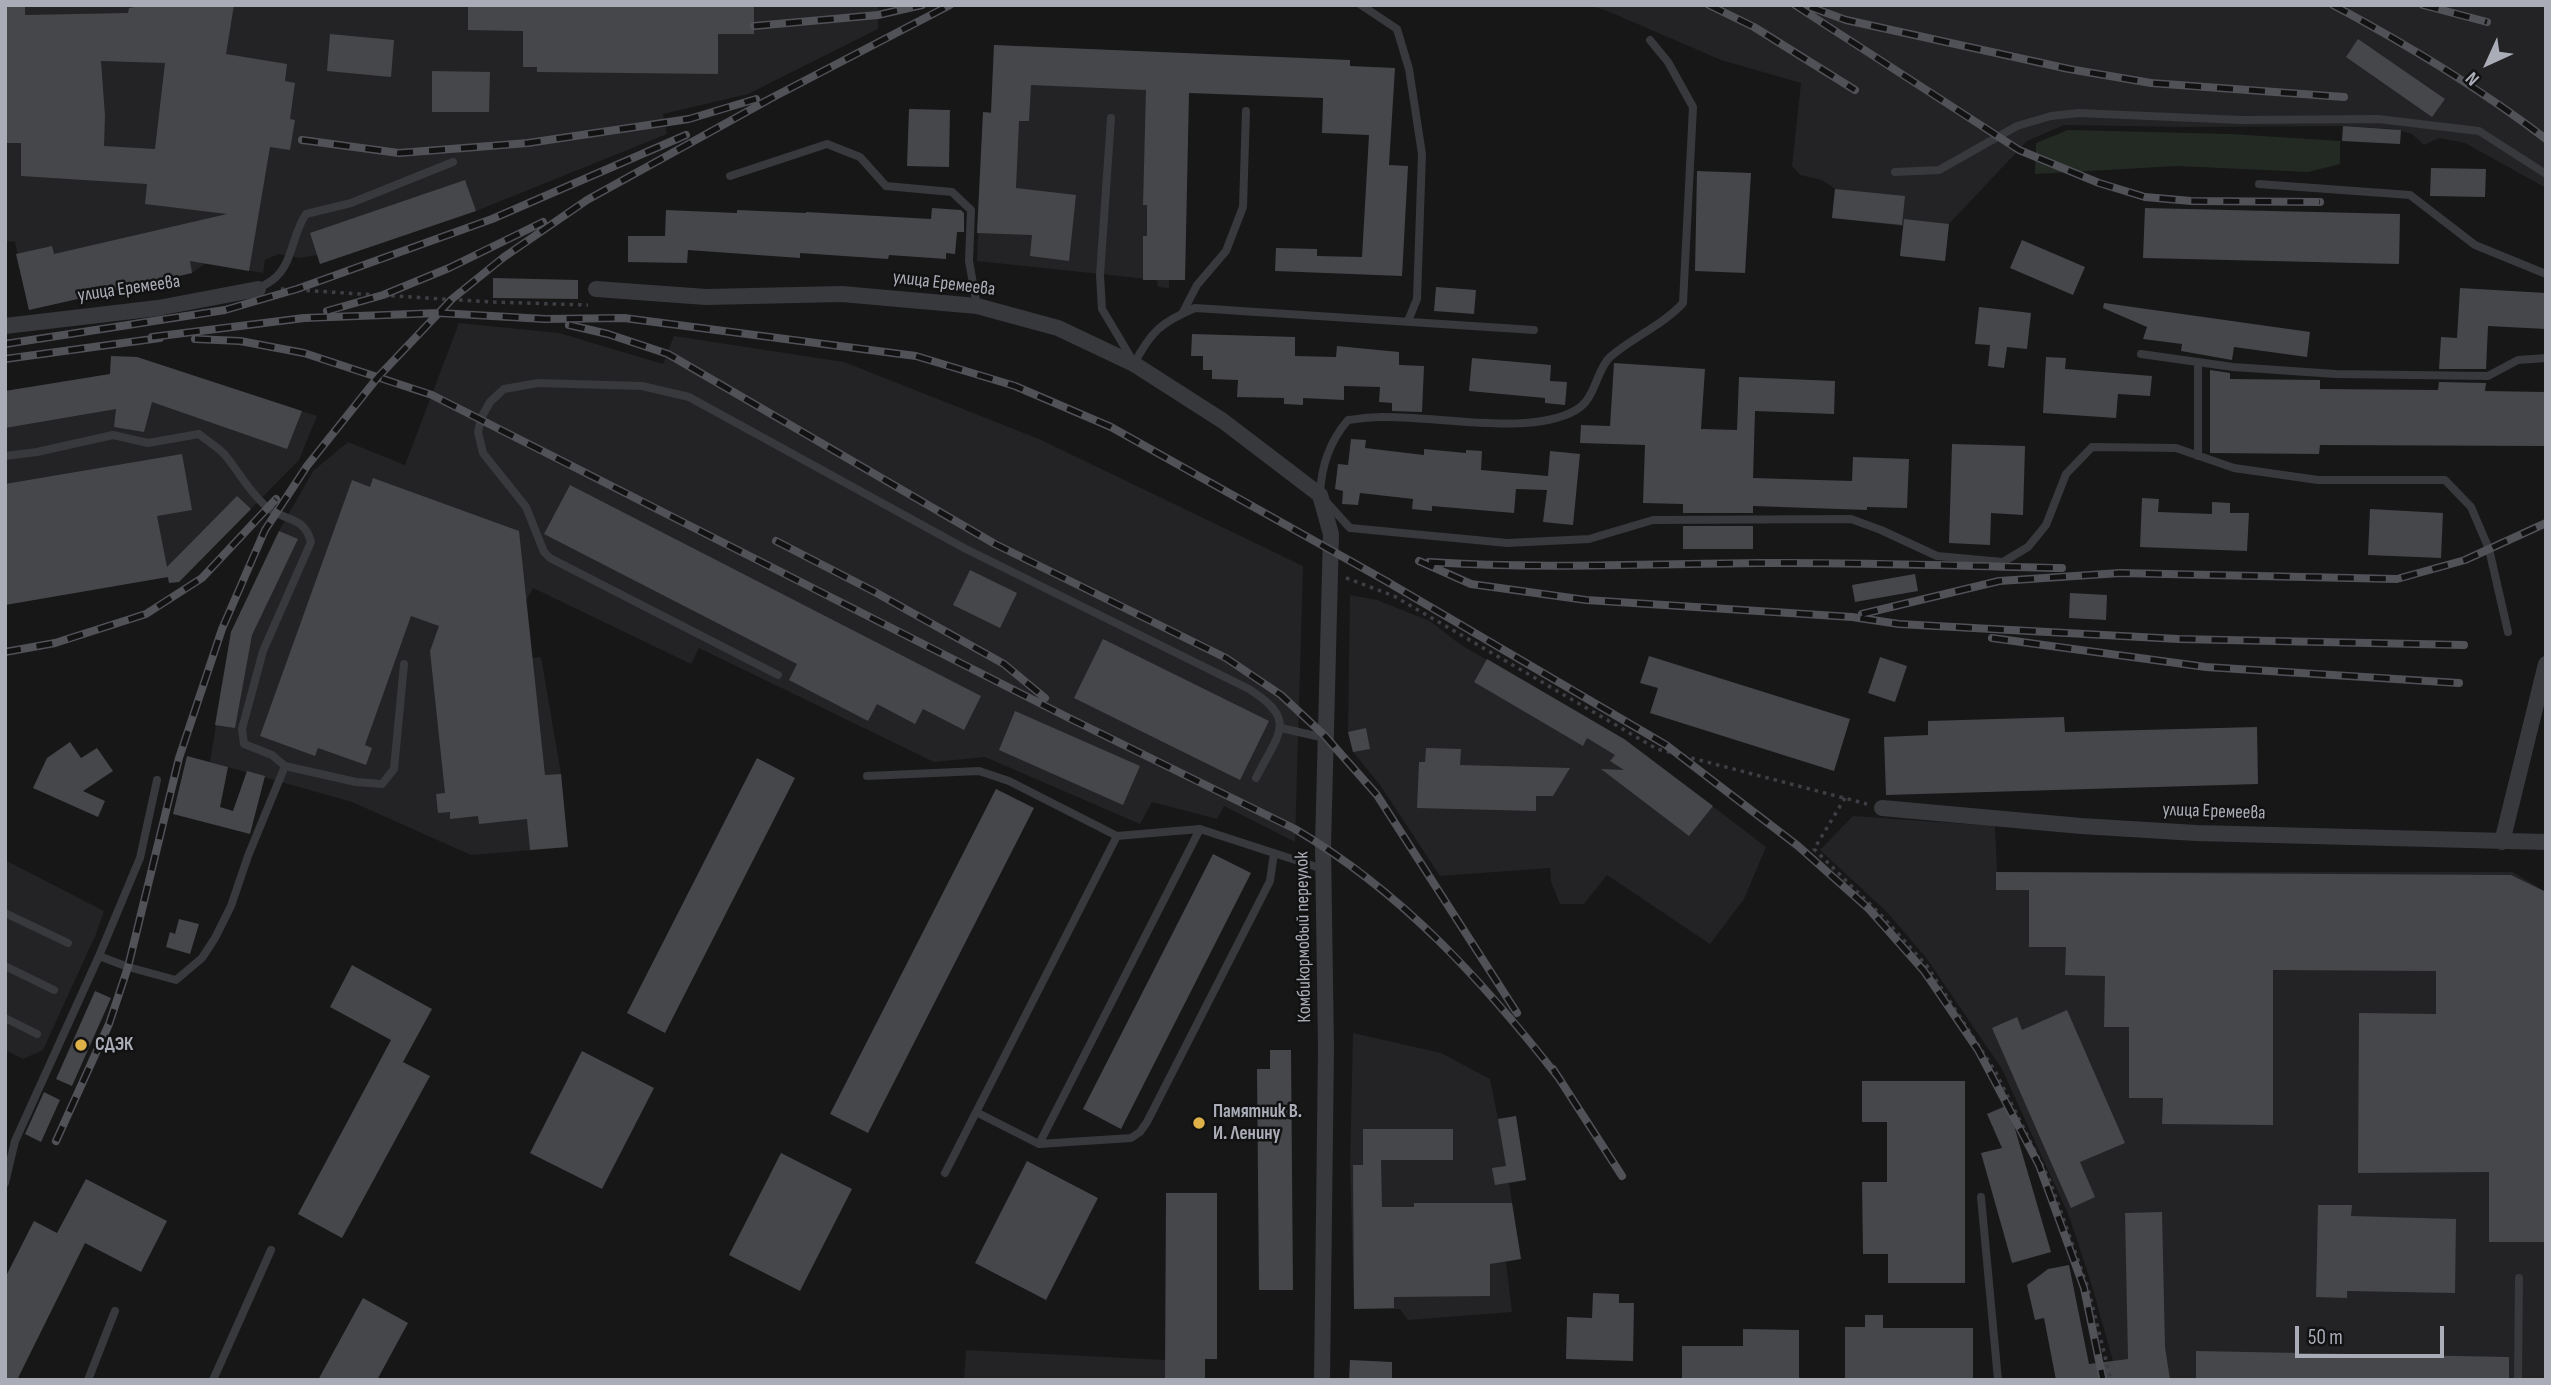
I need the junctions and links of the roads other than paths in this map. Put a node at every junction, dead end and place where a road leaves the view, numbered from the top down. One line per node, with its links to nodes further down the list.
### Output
1 (1362, 5): 15 (lane)
2 (1650, 40): 24 (lane)
3 (1246, 111): 14 (lane)
4 (1111, 118): 21 (lane)
5 (453, 162): 11 (lane)
6 (1895, 172): 7 (lane)
7 (2546, 174)
8 (730, 176): 13 (lane)
9 (2259, 184): 10 (lane)
10 (2546, 274)
11 (258, 289): 16 (street, улица Еремеева)
12 (596, 289): 13 (street, улица Еремеева)
13 (977, 306): 21 (street, улица Еремеева)
14 (1182, 314): 15 (lane); 21 (lane)
15 (1408, 321): 17 (lane)
16 (5, 326)
17 (1534, 330)
18 (2141, 354): 20 (lane)
19 (2546, 358): 20 (lane)
20 (2198, 362): 23 (lane)
21 (1134, 364): 24 (street, улица Еремеева)
22 (5, 456): 31 (lane)
23 (2198, 456): 24 (lane); 25 (lane)
24 (1320, 495): 30 (street, Комбикормовый переулок)
25 (2508, 632)
26 (404, 664): 31 (lane)
27 (2546, 664): 38 (street)
28 (778, 675): 29 (lane)
29 (1281, 728): 30 (lane); 33 (lane)
30 (1325, 738): 41 (street, Комбикормовый переулок)
31 (285, 766): 44 (lane)
32 (867, 776): 37 (lane)
33 (1256, 778)
34 (157, 780): 44 (lane)
35 (1882, 808): 38 (street, улица Еремеева)
36 (1200, 829): 37 (lane); 40 (lane); 50 (lane)
37 (1117, 836): 49 (lane)
38 (2502, 842): 39 (street, улица Еремеева)
39 (2546, 842)
40 (1274, 853): 41 (lane); 50 (lane)
41 (1324, 869): 59 (street, Комбикормовый переулок)
42 (5, 913): 43 (lane)
43 (68, 943)
44 (99, 956): 52 (lane)
45 (5, 966): 46 (lane)
46 (54, 990)
47 (5, 1018): 48 (lane)
48 (37, 1034)
49 (976, 1112): 50 (lane); 51 (lane)
50 (1039, 1144)
51 (945, 1172)
52 (5, 1183)
53 (1981, 1196): 60 (lane)
54 (271, 1250): 58 (lane)
55 (2519, 1278): 61 (lane)
56 (115, 1311): 57 (lane)
57 (88, 1380)
58 (213, 1380)
59 (1322, 1380)
60 (1998, 1380)
61 (2518, 1380)

